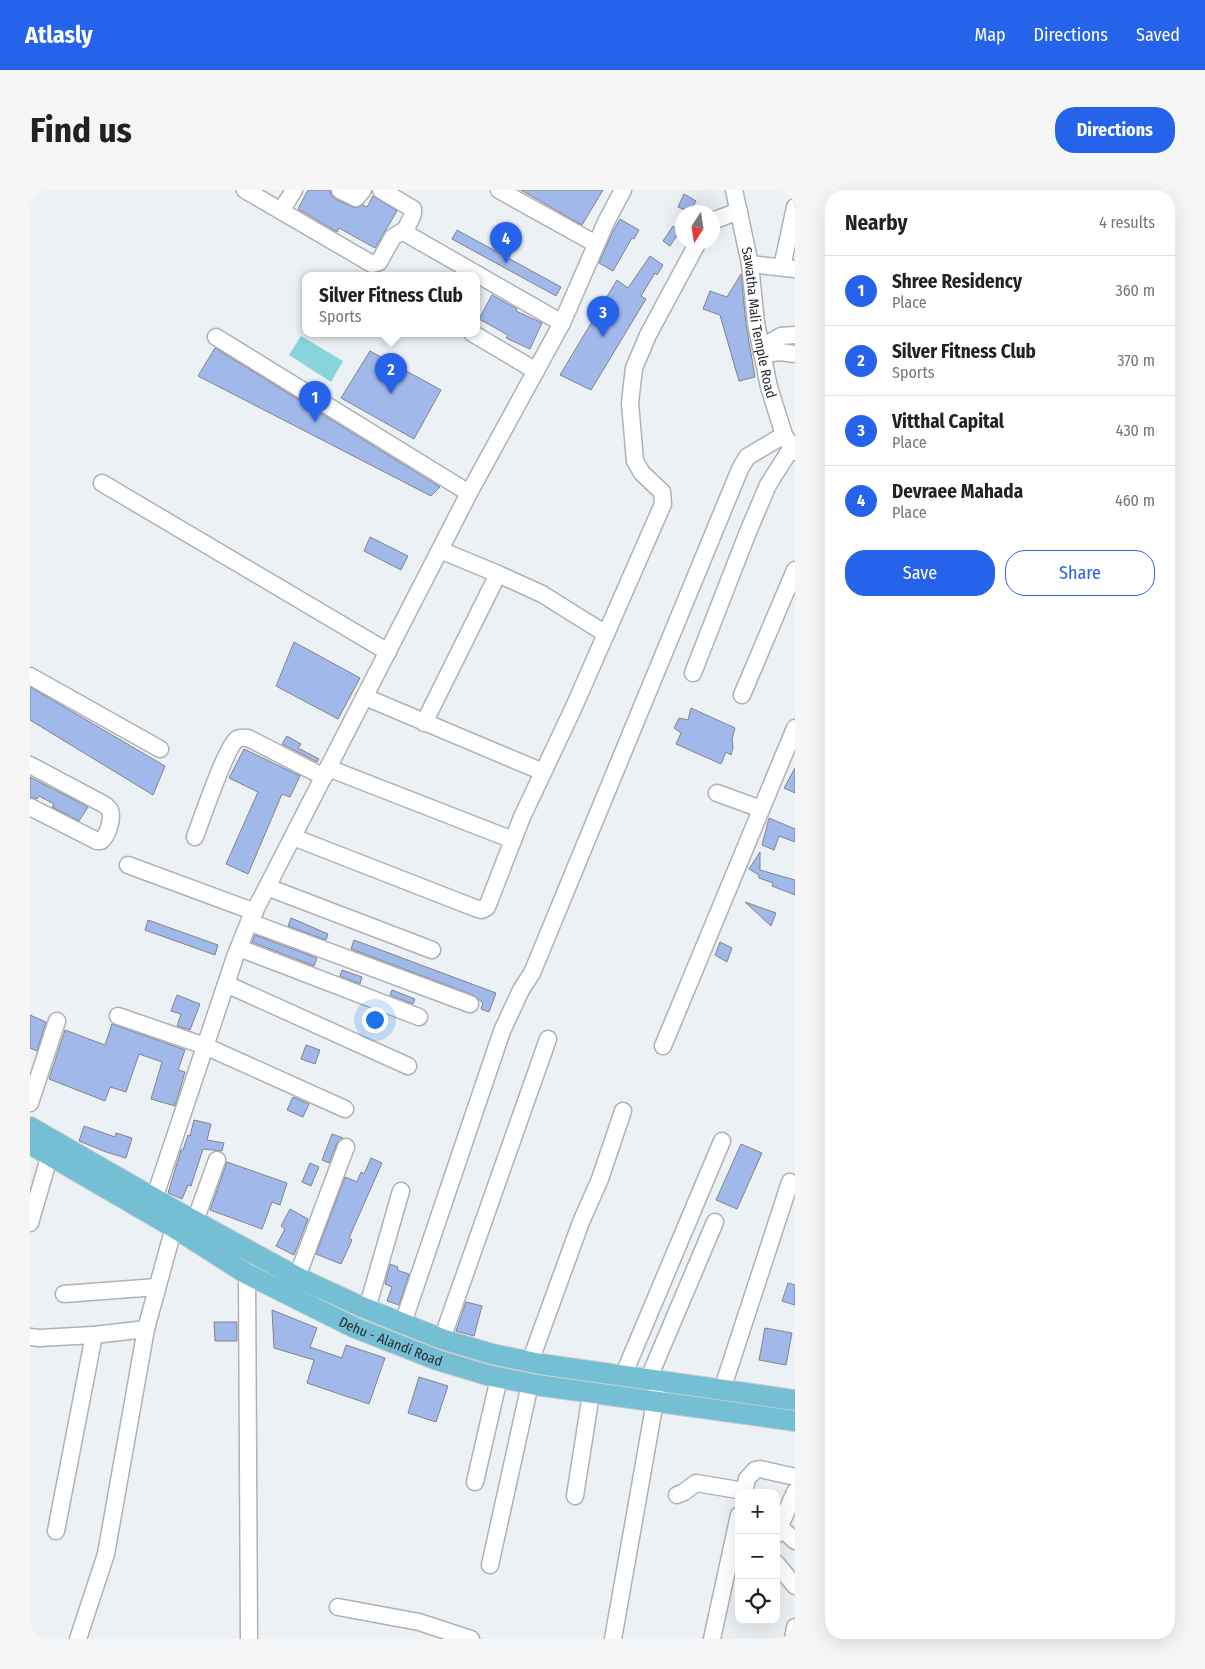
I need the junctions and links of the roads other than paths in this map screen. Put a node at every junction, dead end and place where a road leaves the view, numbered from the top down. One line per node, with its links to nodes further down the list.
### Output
1 (245, 190): 10 (street)
2 (294, 190): 10 (street)
3 (340, 190): 4 (street)
4 (363, 190)
5 (381, 190): 13 (street)
6 (499, 190): 14 (street)
7 (624, 190): 14 (street)
8 (734, 190): 11 (street, Sawatha Mali Temple Road)
9 (795, 207): 17 (street)
10 (281, 211): 13 (street)
11 (739, 211): 12 (street); 16 (street, Sawatha Mali Temple Road)
12 (720, 218)
13 (406, 229): 18 (street)
14 (596, 244): 20 (street)
15 (694, 250): 33 (street)
16 (750, 264): 17 (street); 24 (street, Sawatha Mali Temple Road)
17 (788, 268)
18 (474, 272)
19 (480, 276): 20 (street)
20 (562, 323): 26 (street)
21 (795, 335): 24 (street)
22 (216, 337): 29 (street)
23 (479, 337): 26 (street)
24 (762, 351): 25 (street); 27 (street, Sawatha Mali Temple Road)
25 (795, 354)
26 (536, 371): 29 (street)
27 (790, 445): 35 (street); 85 (street)
28 (102, 482): 34 (street)
29 (469, 493): 30 (street)
30 (440, 550): 32 (street); 34 (street)
31 (795, 570): 37 (street)
32 (498, 574): 33 (street); 39 (street)
33 (606, 634): 43 (street)
34 (388, 652): 38 (street)
35 (693, 673)
36 (30, 676): 41 (street)
37 (742, 695)
38 (365, 697): 39 (street); 44 (street)
39 (424, 723): 43 (street)
40 (795, 728): 47 (street)
41 (160, 749)
42 (30, 765): 46 (street)
43 (543, 772): 50 (street)
44 (326, 773): 48 (street); 49 (street); 50 (street)
45 (717, 793): 47 (street)
46 (30, 807)
47 (762, 809): 63 (street)
48 (195, 837)
49 (293, 837): 50 (street); 52 (street)
50 (513, 840)
51 (128, 865): 53 (street)
52 (267, 887): 53 (street); 55 (street)
53 (252, 917): 54 (street); 57 (street)
54 (239, 948): 56 (street); 59 (street)
55 (432, 950)
56 (226, 984): 62 (street); 64 (street)
57 (470, 1004)
58 (118, 1016): 62 (street)
59 (420, 1017)
60 (58, 1021): 65 (street)
61 (548, 1040): 89 (street)
62 (205, 1046): 66 (street); 76 (street)
63 (663, 1046)
64 (408, 1066)
65 (30, 1102)
66 (345, 1109)
67 (623, 1111): 90 (street)
68 (30, 1127): 72 (main road, Dehu - Alandi Road)
69 (722, 1141): 91 (street)
70 (30, 1144): 72 (main road, Dehu - Alandi Road)
71 (346, 1147): 81 (street)
72 (52, 1148): 76 (main road, Dehu - Alandi Road); 79 (street)
73 (216, 1160): 77 (street)
74 (790, 1182): 95 (street)
75 (401, 1191): 84 (street)
76 (152, 1206): 77 (main road, Dehu - Alandi Road)
77 (182, 1220): 80 (main road, Dehu - Alandi Road); 81 (main road, Dehu - Alandi Road); 82 (street)
78 (715, 1222): 93 (street)
79 (30, 1223)
80 (247, 1274): 92 (main road, Dehu - Alandi Road); 118 (street)
81 (297, 1278): 84 (main road, Dehu - Alandi Road)
82 (157, 1287): 83 (street); 86 (street)
83 (64, 1294)
84 (367, 1309): 85 (main road, Dehu - Alandi Road)
85 (403, 1323): 89 (main road, Dehu - Alandi Road)
86 (146, 1329): 87 (street); 117 (street)
87 (94, 1335): 88 (street); 108 (street)
88 (30, 1337)
89 (442, 1339): 90 (main road, Dehu - Alandi Road)
90 (530, 1362): 91 (main road, Dehu - Alandi Road)
91 (623, 1376): 93 (main road, Dehu - Alandi Road)
92 (499, 1378): 94 (main road, Dehu - Alandi Road); 101 (street)
93 (653, 1380): 95 (main road, Dehu - Alandi Road); 98 (street)
94 (530, 1384): 96 (main road, Dehu - Alandi Road); 112 (street)
95 (722, 1390): 97 (main road, Dehu - Alandi Road)
96 (591, 1394): 98 (main road, Dehu - Alandi Road); 106 (street)
97 (795, 1400)
98 (655, 1402): 99 (main road, Dehu - Alandi Road); 120 (street)
99 (795, 1421)
100 (795, 1477): 102 (street)
101 (475, 1482)
102 (745, 1489)
103 (735, 1490): 105 (street)
104 (795, 1492): 107 (street)
105 (677, 1495)
106 (575, 1496)
107 (780, 1526)
108 (56, 1531)
109 (780, 1532): 111 (street)
110 (735, 1533): 121 (street)
111 (795, 1541)
112 (490, 1565)
113 (780, 1568): 114 (street)
114 (795, 1586)
115 (338, 1607): 119 (street)
116 (795, 1626): 122 (street)
117 (78, 1639)
118 (249, 1639)
119 (471, 1639)
120 (613, 1639)
121 (712, 1639)
122 (793, 1639)

